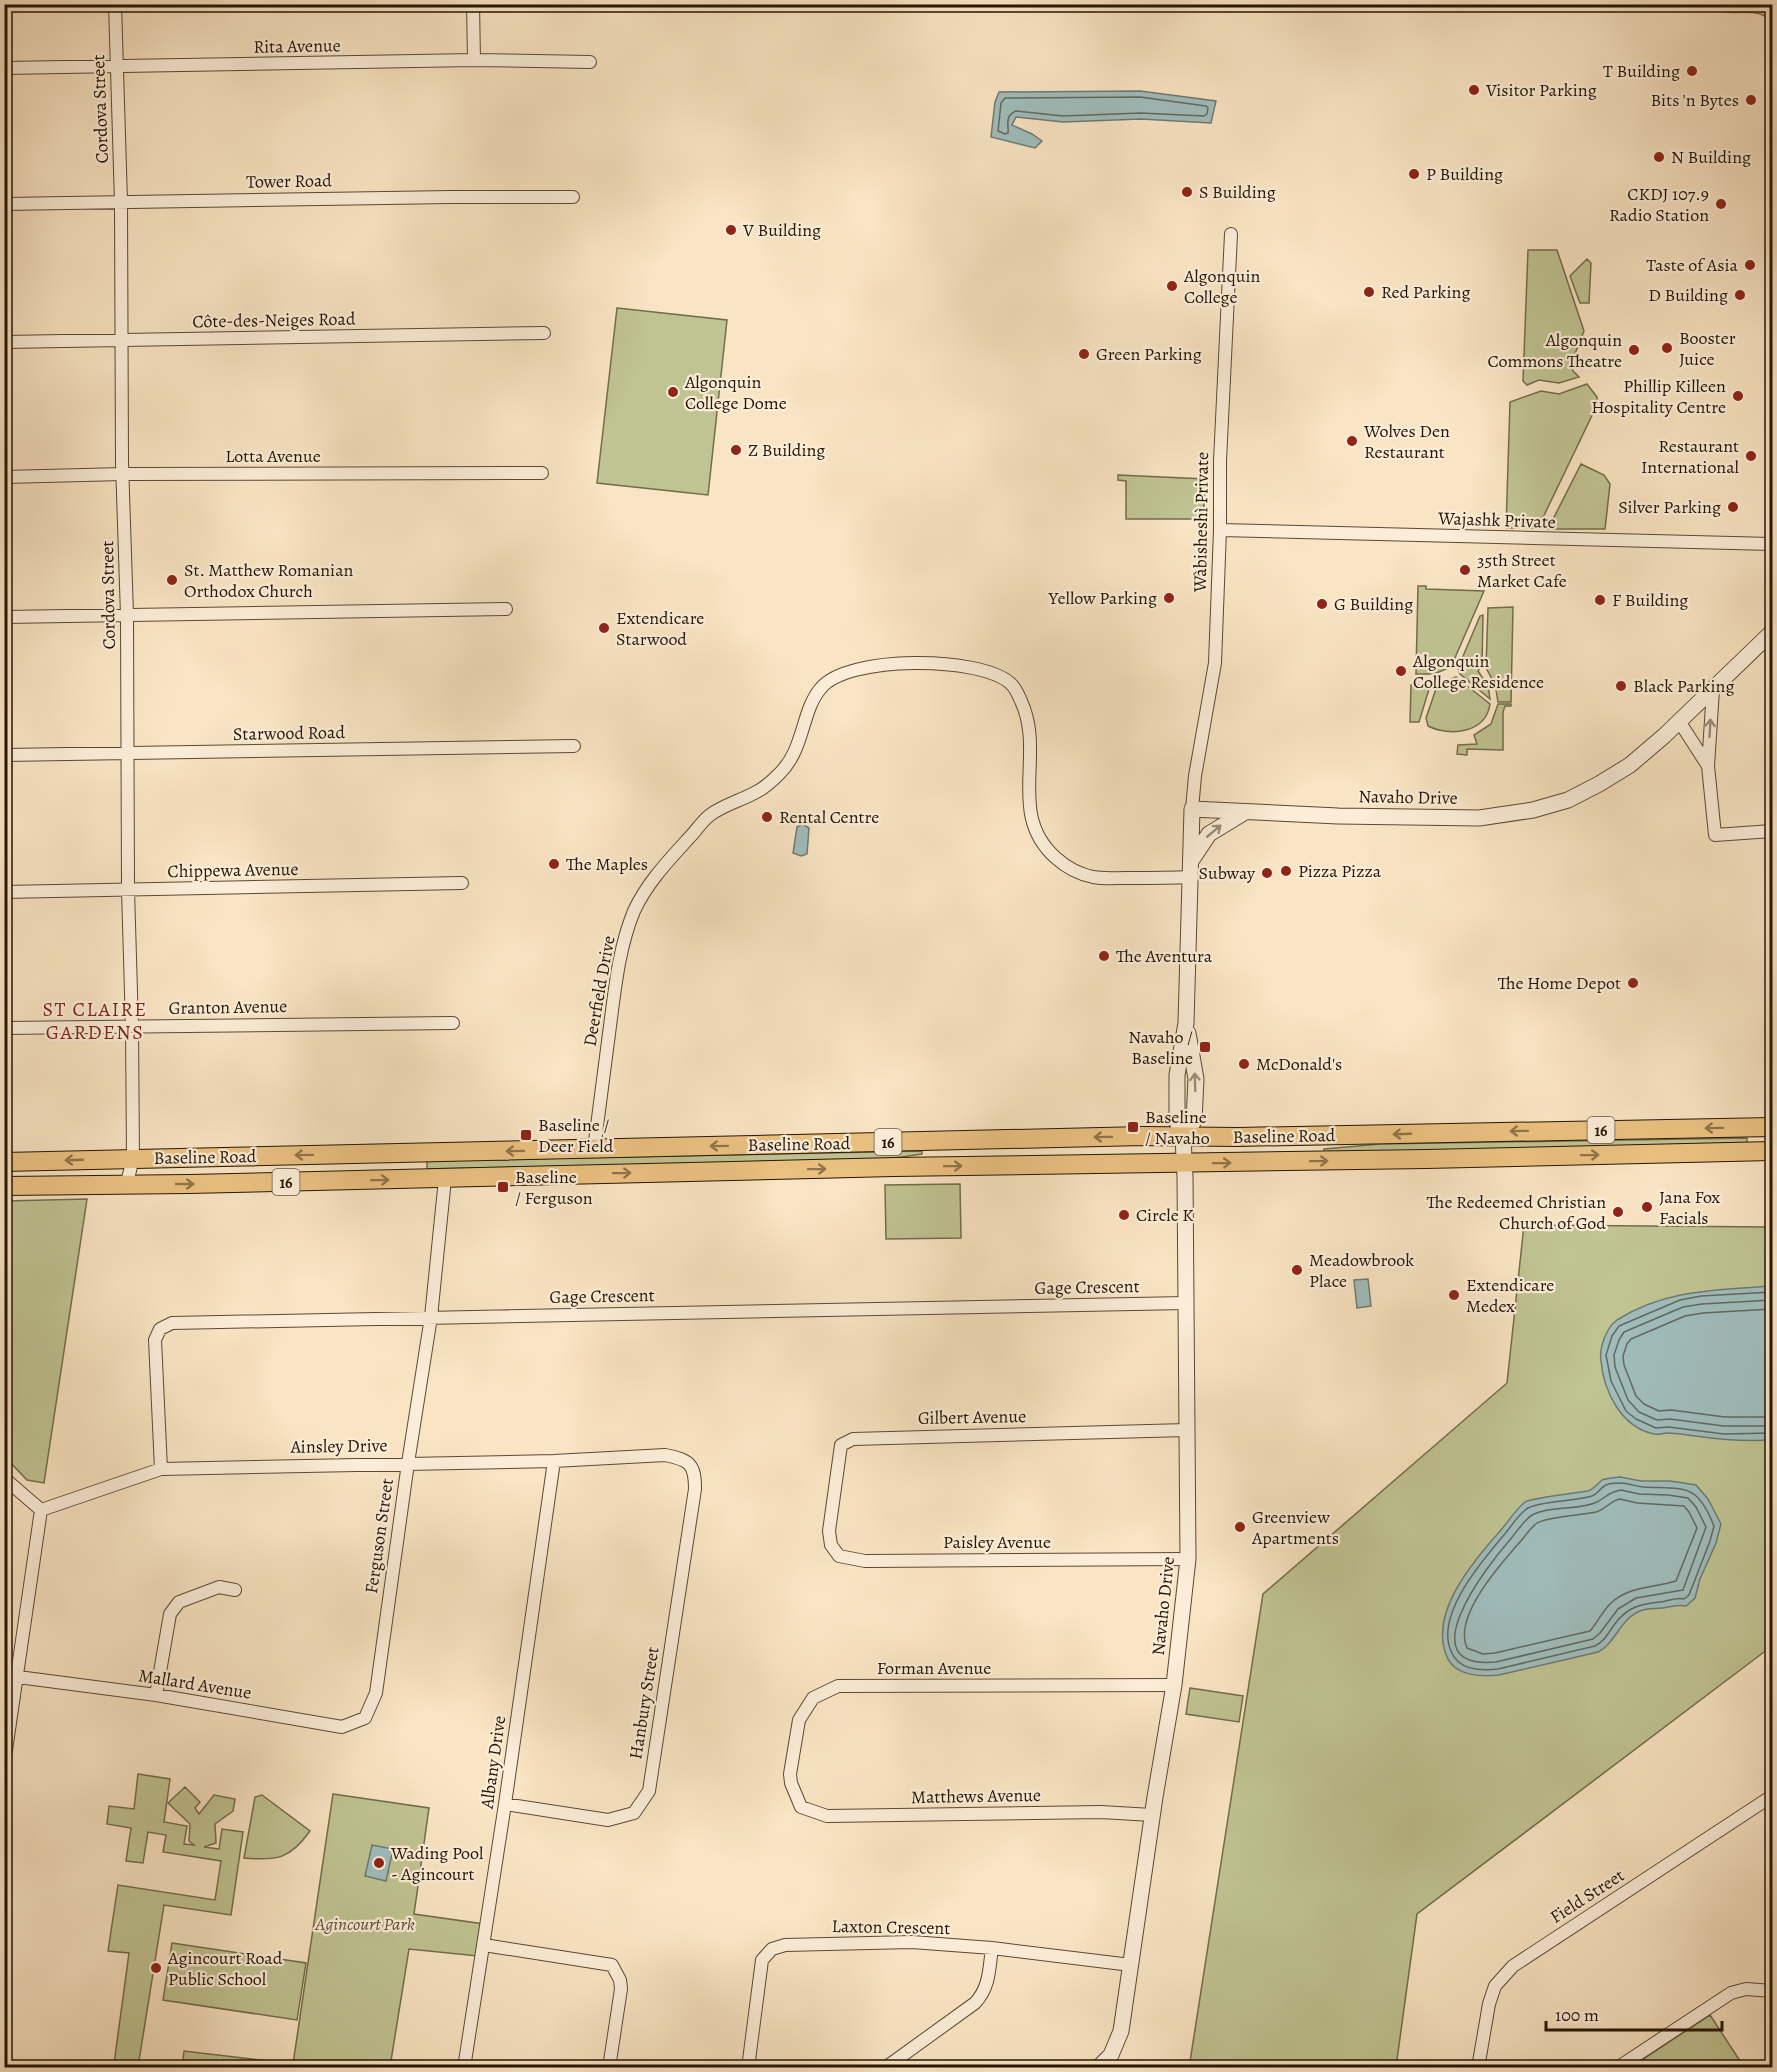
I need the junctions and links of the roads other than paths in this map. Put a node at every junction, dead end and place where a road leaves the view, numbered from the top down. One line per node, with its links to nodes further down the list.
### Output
1 (115, 4): 5 (street, Cordova Street)
2 (473, 4): 3 (street)
3 (474, 60): 4 (street, Rita Avenue); 5 (street, Rita Avenue)
4 (590, 62)
5 (117, 67): 6 (street, Rita Avenue); 8 (street, Cordova Street)
6 (4, 68)
7 (573, 197): 8 (street, Tower Road)
8 (121, 202): 9 (street, Tower Road); 12 (street, Cordova Street)
9 (4, 204)
10 (1231, 234): 17 (street, Wàbisheshì Private)
11 (544, 333): 12 (street, Côte-des-Neiges Road)
12 (123, 340): 13 (street, Côte-des-Neiges Road); 15 (street, Cordova Street)
13 (4, 342)
14 (542, 473): 15 (street, Lotta Avenue)
15 (123, 474): 16 (street, Lotta Avenue); 20 (street, Cordova Street)
16 (4, 477)
17 (1220, 530): 18 (street, Wajashk Private); 29 (street, Wàbisheshì Private)
18 (1773, 544)
19 (506, 609): 20 (street)
20 (127, 615): 21 (street); 26 (street, Cordova Street)
21 (4, 617)
22 (1773, 632): 23 (street, Navaho Drive)
23 (1713, 690): 24 (street, Navaho Drive); 28 (street, one-way to 23)
24 (1679, 721): 28 (street); 30 (street, Navaho Drive)
25 (574, 746): 26 (street, Starwood Road)
26 (127, 753): 27 (street, Starwood Road); 35 (street, Cordova Street)
27 (4, 755)
28 (1708, 766): 31 (street)
29 (1192, 809): 30 (street, Navaho Drive); 32 (street, Navaho Drive)
30 (1246, 811): 32 (street, one-way to 30)
31 (1773, 831)
32 (1191, 861): 33 (street, Navaho Drive)
33 (1190, 877): 41 (street, Navaho Drive); 42 (street, Deerfield Drive)
34 (462, 883): 35 (street, Chippewa Avenue)
35 (128, 890): 36 (street, Chippewa Avenue); 38 (street, Cordova Street)
36 (4, 892)
37 (453, 1023): 38 (street, Granton Avenue)
38 (132, 1026): 39 (street, Granton Avenue); 44 (street, Cordova Street)
39 (4, 1028)
40 (1773, 1127): 41 (main road, Baseline Road / 16, one-way to 41)
41 (1183, 1137): 42 (main road, Baseline Road / 16, one-way to 42); 46 (street, Navaho Drive)
42 (594, 1149): 44 (main road, Baseline Road / 16, one-way to 44)
43 (1773, 1151): 46 (main road, Baseline Road / 16, one-way to 43)
44 (133, 1158): 45 (main road, Baseline Road / 16, one-way to 45); 48 (street, Cordova Street)
45 (4, 1162)
46 (1184, 1163): 47 (main road, Baseline Road / 16, one-way to 46); 50 (street, Navaho Drive)
47 (445, 1179): 48 (main road, Baseline Road / 16, one-way to 47); 51 (street, Ferguson Street)
48 (127, 1184): 49 (main road, Baseline Road / 16)
49 (4, 1186)
50 (1186, 1303): 51 (street, Gage Crescent); 52 (street, Navaho Drive)
51 (431, 1317): 54 (street, Ferguson Street); 56 (street, Gage Crescent)
52 (1187, 1430): 59 (street, Gilbert Avenue); 60 (street, Navaho Drive)
53 (554, 1461): 54 (street, Ainsley Drive); 55 (street, Ainsley Drive); 68 (street, Albany Drive)
54 (408, 1463): 56 (street, Ainsley Drive); 65 (street, Ferguson Street)
55 (691, 1465): 68 (street, Hanbury Street)
56 (161, 1468): 58 (street, Ainsley Drive)
57 (4, 1478): 58 (street)
58 (41, 1510): 62 (street)
59 (830, 1527): 60 (street, Paisley Avenue)
60 (1188, 1559): 63 (street, Navaho Drive)
61 (235, 1590): 64 (street)
62 (18, 1677): 64 (street, Mallard Avenue); 66 (street)
63 (1174, 1685): 69 (street, Forman Avenue); 70 (street, Navaho Drive)
64 (156, 1695): 65 (street, Mallard Avenue)
65 (365, 1718)
66 (4, 1764)
67 (1773, 1796): 80 (street, Field Street)
68 (505, 1804): 71 (street, Albany Drive)
69 (801, 1807): 70 (street, Matthews Avenue)
70 (1152, 1815): 73 (street, Navaho Drive)
71 (484, 1945): 75 (street, Albany Drive); 76 (street)
72 (992, 1948): 73 (street, Laxton Crescent); 77 (street, Laxton Crescent); 78 (street)
73 (1131, 1965): 79 (street, Navaho Drive)
74 (1773, 1991): 81 (street)
75 (464, 2067)
76 (609, 2067)
77 (748, 2067)
78 (885, 2067)
79 (1098, 2067)
80 (1478, 2067)
81 (1617, 2067)

